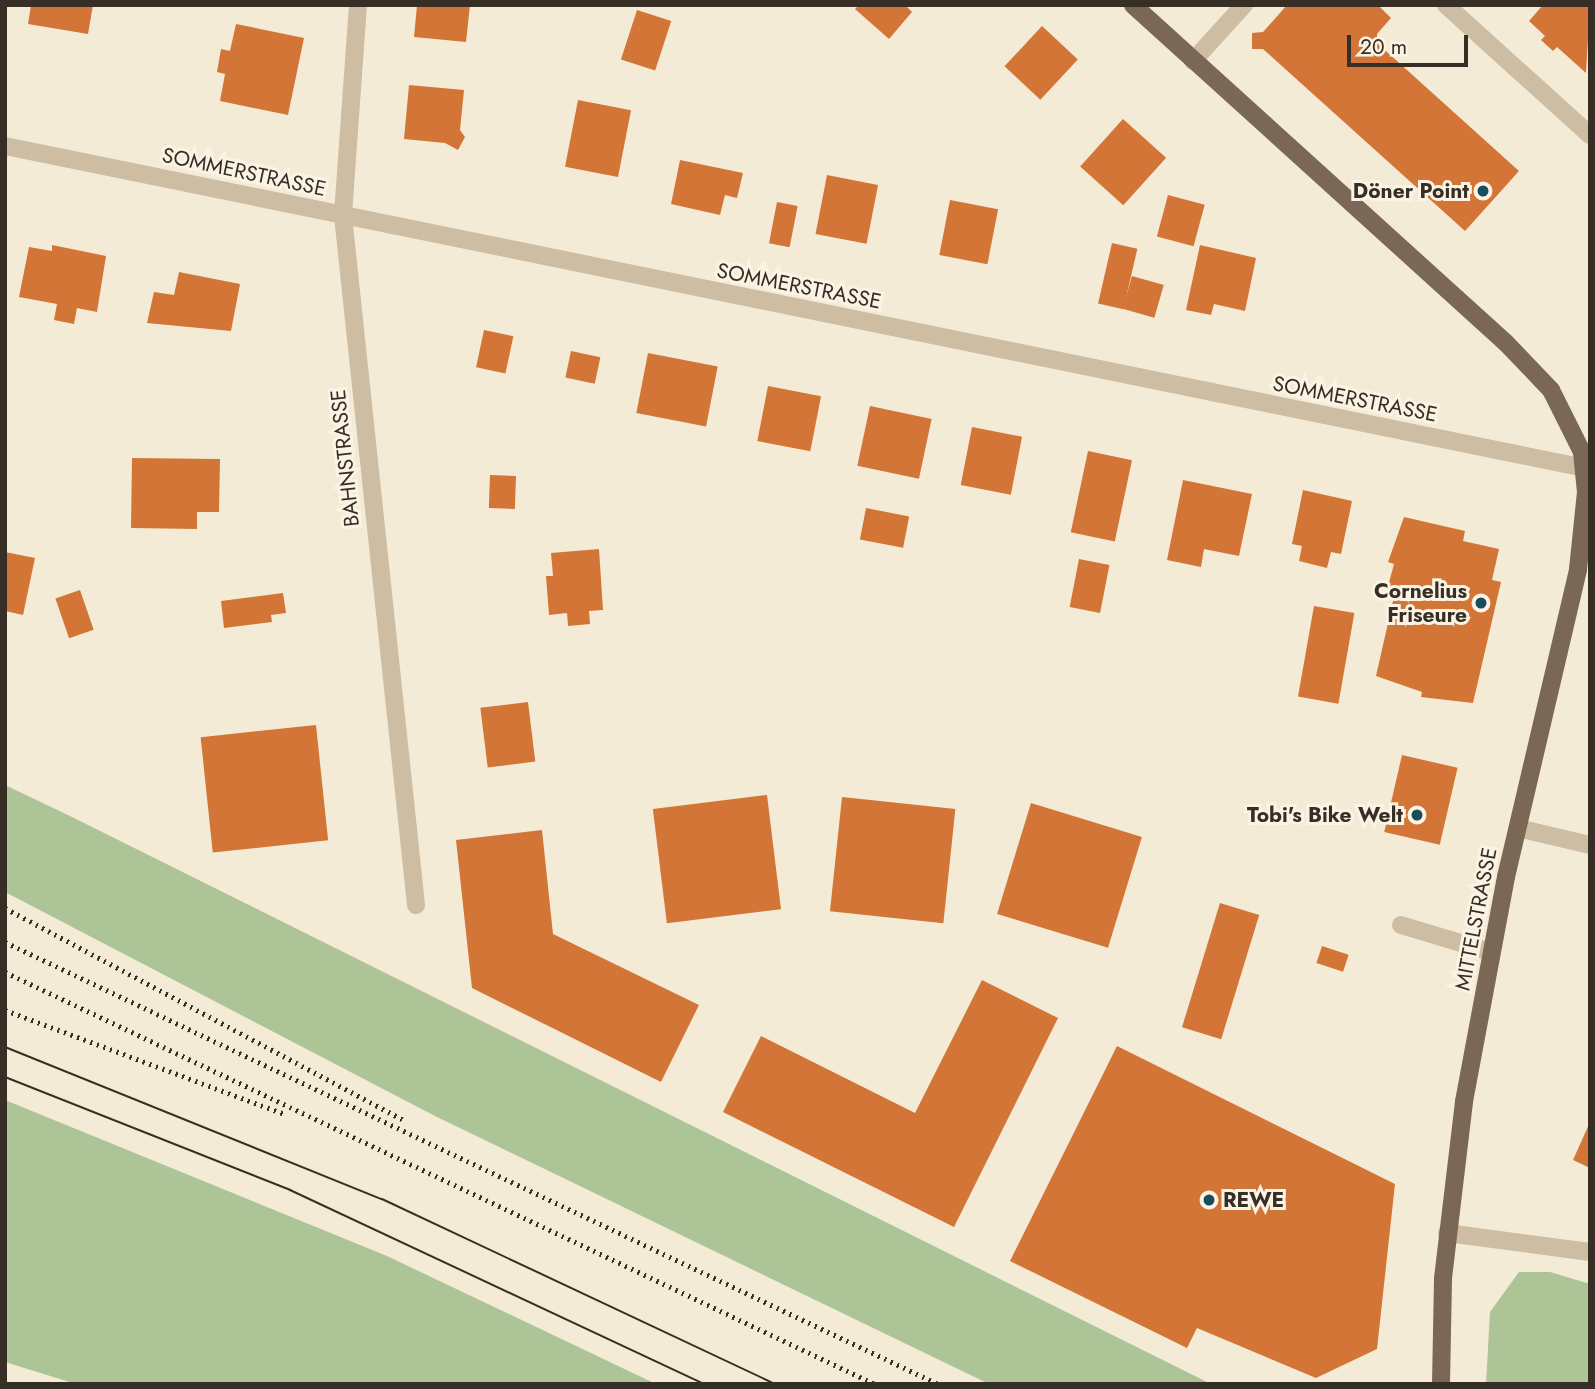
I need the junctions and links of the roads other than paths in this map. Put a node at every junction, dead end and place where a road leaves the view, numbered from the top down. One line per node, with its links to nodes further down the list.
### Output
1 (358, 5): 8 (street, BAHNSTRASSE)
2 (1133, 5): 5 (main road)
3 (1244, 5): 5 (street)
4 (1446, 5): 6 (street)
5 (1193, 61): 9 (main road)
6 (1590, 135)
7 (5, 146): 8 (street, SOMMERSTRASSE)
8 (343, 216): 9 (street, SOMMERSTRASSE); 12 (street, BAHNSTRASSE)
9 (1587, 468): 10 (main road, MITTELSTRASSE)
10 (1518, 828): 11 (street); 14 (main road, MITTELSTRASSE)
11 (1590, 845)
12 (416, 905)
13 (1401, 925): 14 (street)
14 (1491, 952): 15 (main road, MITTELSTRASSE)
15 (1447, 1233): 16 (street); 17 (main road, MITTELSTRASSE)
16 (1590, 1252)
17 (1441, 1384)

